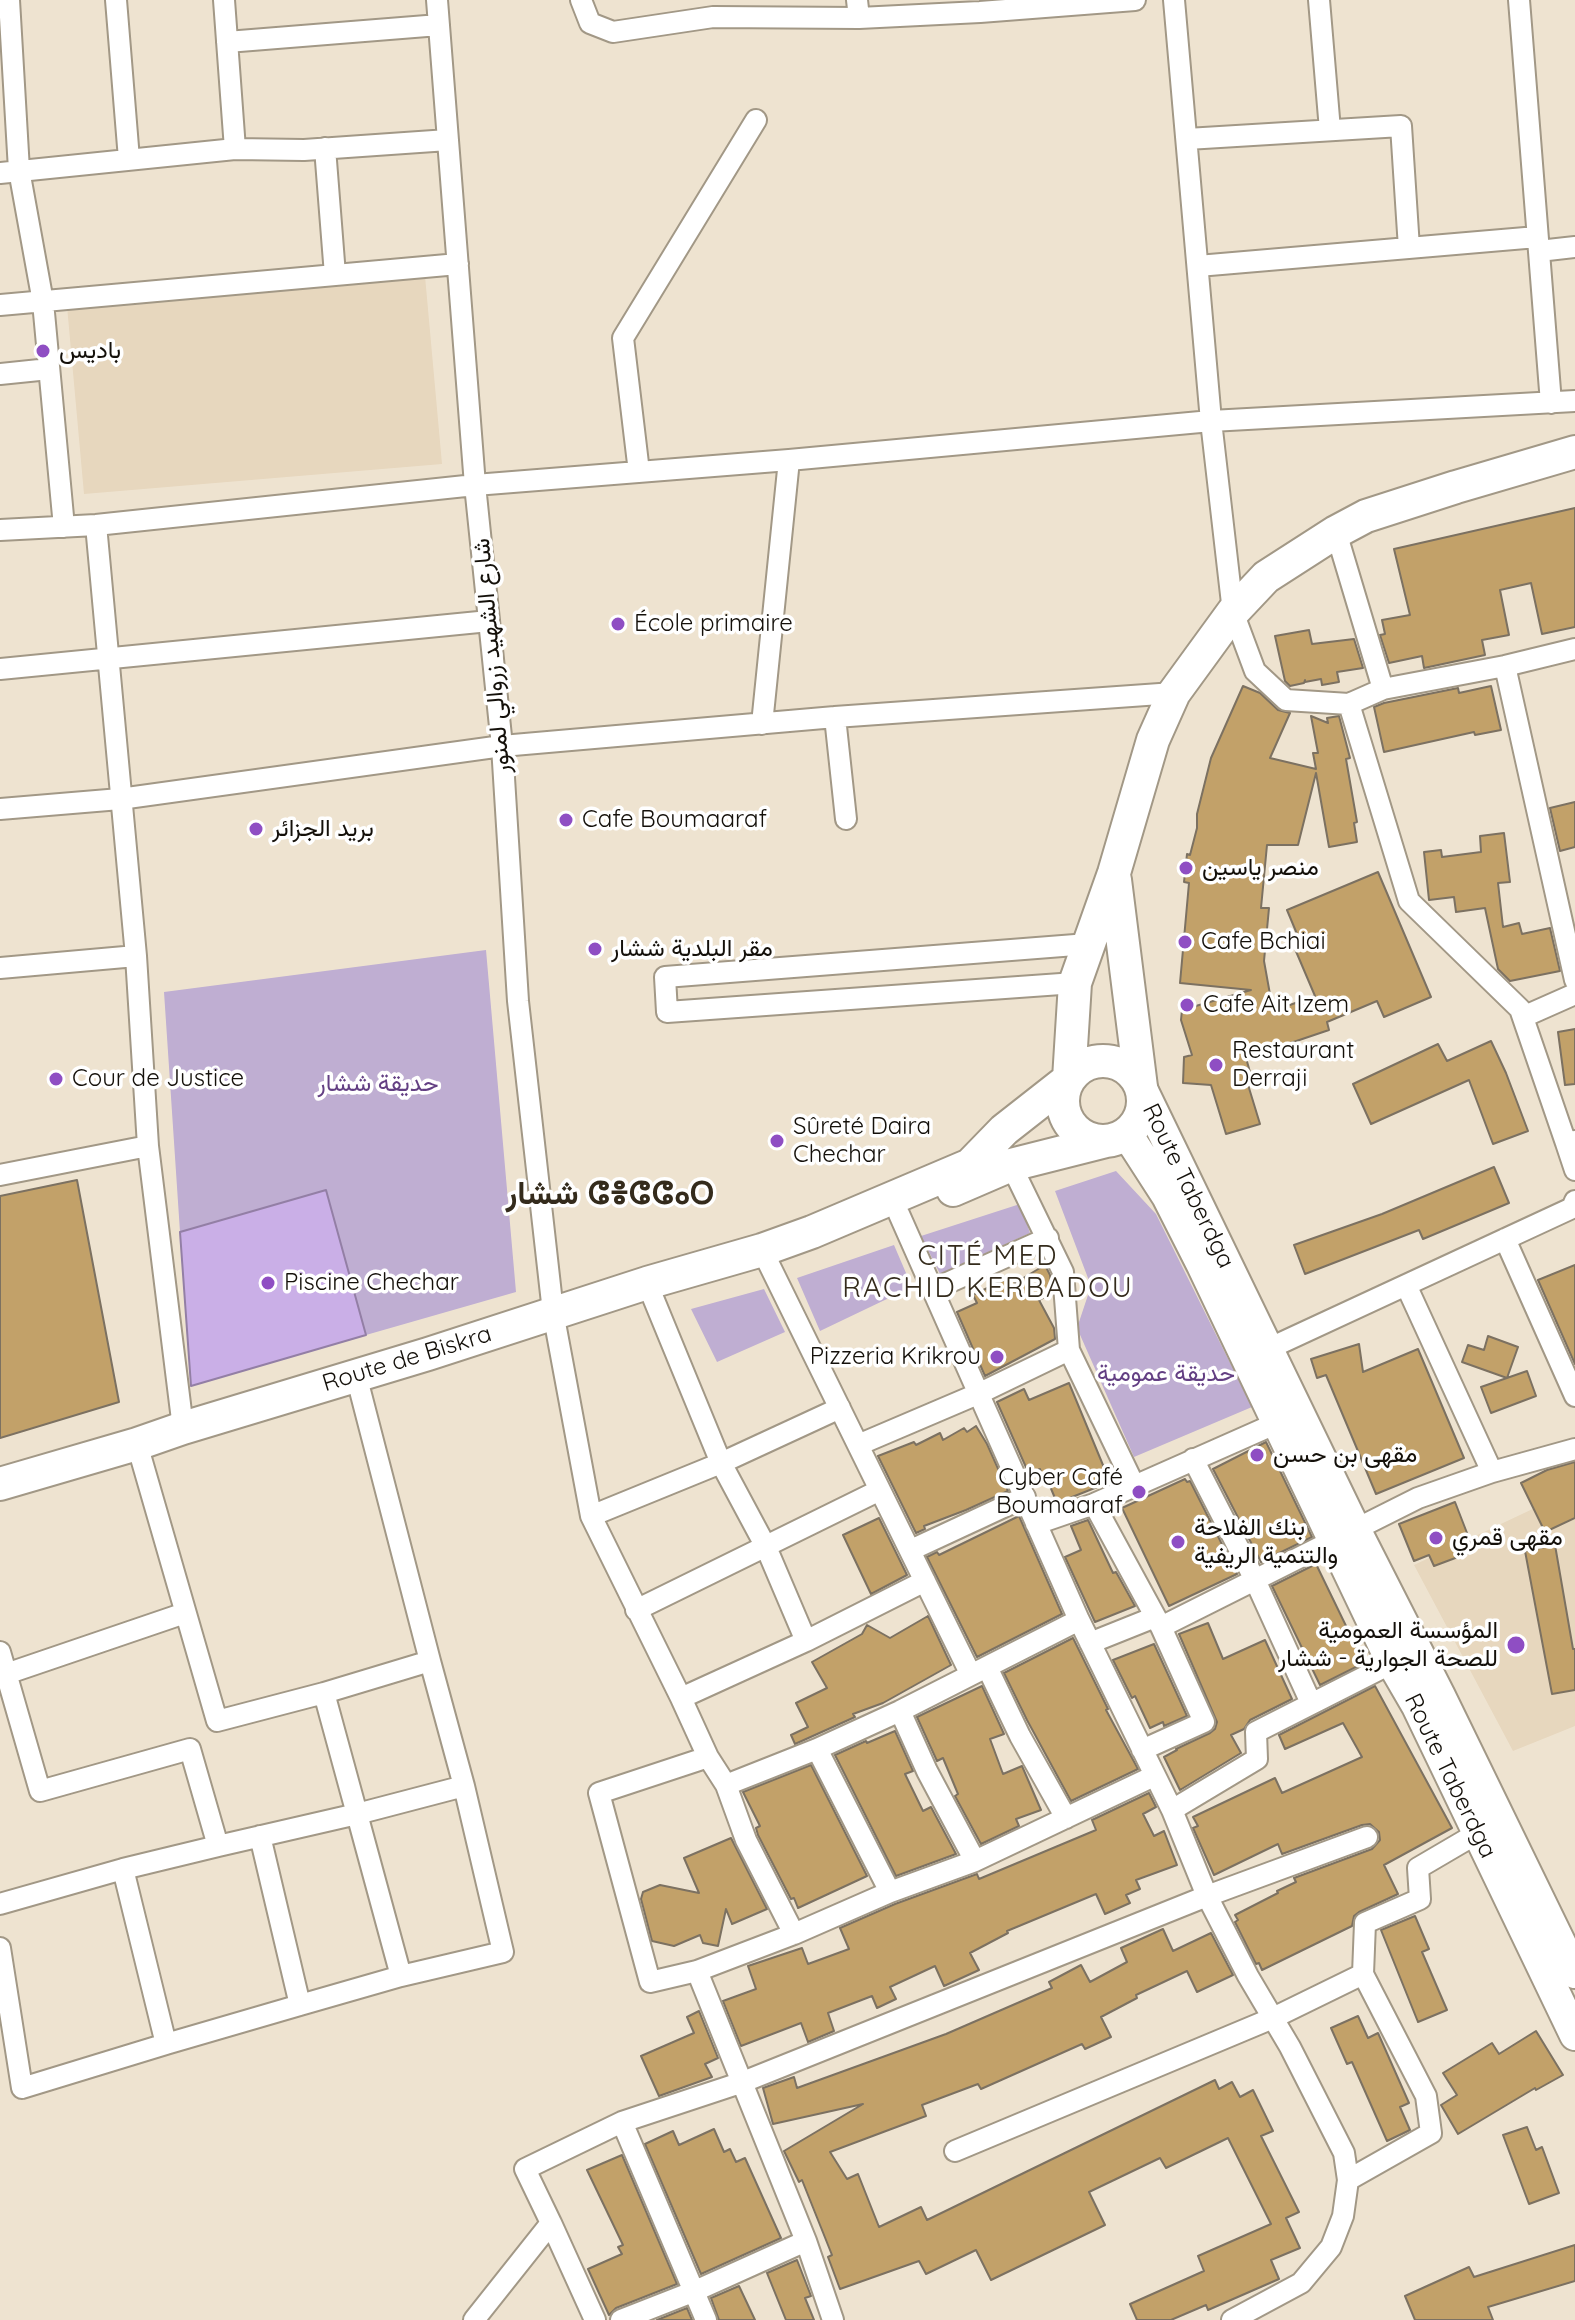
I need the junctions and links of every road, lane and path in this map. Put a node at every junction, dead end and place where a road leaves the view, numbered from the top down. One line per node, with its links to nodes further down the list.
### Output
1 (9, 0): 14 (street)
2 (116, 0): 21 (street)
3 (224, 0): 13 (street)
4 (437, 0): 12 (street, شارع الشهيد زروالي لمنور)
5 (581, 0): 10 (street)
6 (1135, 0): 11 (street)
7 (1174, 0): 17 (street)
8 (1319, 0): 16 (street)
9 (1519, 0): 23 (street)
10 (712, 8): 11 (street)
11 (858, 9)
12 (439, 25): 13 (street); 18 (street, شارع الشهيد زروالي لمنور)
13 (227, 42): 20 (street)
14 (7, 78): 22 (street)
15 (756, 120): 38 (street)
16 (1330, 130): 17 (street); 25 (street)
17 (1187, 139): 27 (street)
18 (448, 140): 19 (street); 26 (street, شارع الشهيد زروالي لمنور)
19 (325, 148): 20 (street); 28 (street)
20 (235, 149): 21 (street)
21 (129, 159): 22 (street)
22 (10, 172): 29 (street)
23 (1538, 244): 24 (street); 25 (street); 34 (street)
24 (1575, 247)
25 (1409, 248): 27 (street)
26 (458, 264): 28 (street); 39 (street, شارع الشهيد زروالي لمنور)
27 (1198, 266): 35 (street)
28 (335, 275): 29 (street)
29 (43, 302): 30 (street); 31 (street)
30 (0, 305)
31 (49, 369): 32 (street); 41 (street)
32 (0, 374)
33 (1575, 401): 34 (street)
34 (1551, 403): 35 (street)
35 (1211, 421): 37 (street); 44 (street)
36 (1575, 452): 43 (main road)
37 (789, 460): 38 (street); 54 (street)
38 (639, 472): 39 (street)
39 (475, 485): 40 (street); 45 (street, شارع الشهيد زروالي لمنور)
40 (96, 525): 41 (street); 47 (street)
41 (64, 527): 42 (street)
42 (0, 530)
43 (1336, 532): 44 (main road); 50 (street)
44 (1233, 612): 51 (main road); 52 (street)
45 (489, 621): 47 (street); 55 (street, شارع الشهيد زروالي لمنور)
46 (1575, 649): 48 (street)
47 (108, 658): 49 (street); 56 (street)
48 (1505, 666): 50 (street); 63 (street)
49 (0, 669)
50 (1383, 689): 52 (street)
51 (1174, 693): 53 (street); 59 (main road)
52 (1349, 704): 66 (street)
53 (835, 717): 54 (street); 58 (street)
54 (762, 724): 55 (street)
55 (502, 746): 56 (street); 84 (street, شارع الشهيد زروالي لمنور)
56 (120, 799): 57 (street); 61 (street)
57 (0, 809)
58 (846, 819)
59 (1114, 873): 60 (main road); 68 (main road)
60 (1088, 944): 64 (main road); 64 (street)
61 (136, 956): 62 (street); 71 (street)
62 (0, 968)
63 (1575, 980)
64 (1075, 983): 67 (main road)
65 (1575, 994): 66 (street)
66 (1523, 1017): 70 (street)
67 (1069, 1079): 68 (main road); 69 (main road); 77 (main road)
68 (1141, 1087): 69 (main road); 85 (main road, Route Taberdga)
69 (1116, 1138): 72 (main road); 91 (main road, Route Taberdga)
70 (1571, 1142): 73 (street)
71 (148, 1146): 74 (street); 92 (street)
72 (1011, 1165): 76 (main road); 78 (street)
73 (1575, 1170)
74 (0, 1175)
75 (1575, 1201): 79 (street)
76 (899, 1214): 77 (main road); 83 (street)
77 (812, 1232): 80 (main road, Route de Biskra)
78 (1048, 1238): 83 (street); 86 (street)
79 (1505, 1239): 82 (street); 89 (street)
80 (762, 1250): 81 (main road, Route de Biskra); 90 (street)
81 (647, 1283): 84 (main road, Route de Biskra); 97 (street)
82 (1406, 1285): 85 (street); 98 (street)
83 (934, 1289): 88 (street)
84 (553, 1312): 87 (main road, Route de Biskra); 104 (street, شارع الشهيد زروالي لمنور)
85 (1268, 1349): 91 (main road, Route Taberdga)
86 (1069, 1350): 88 (street); 100 (street)
87 (356, 1375): 92 (main road, Route de Biskra); 118 (street)
88 (980, 1393): 94 (street); 102 (street)
89 (1575, 1396)
90 (840, 1408): 94 (street); 97 (street)
91 (1289, 1417): 96 (street); 106 (main road, Route Taberdga)
92 (183, 1428): 93 (main road, Route de Biskra)
93 (137, 1444): 99 (main road, Route de Biskra); 112 (street)
94 (858, 1445): 101 (street)
95 (1575, 1449): 98 (street)
96 (1193, 1459): 100 (street); 109 (street)
97 (721, 1463): 104 (street); 107 (street)
98 (1492, 1472): 106 (street)
99 (0, 1484)
100 (1134, 1485): 103 (street)
101 (880, 1490): 107 (street); 108 (street)
102 (1025, 1497): 105 (street); 108 (street)
103 (1094, 1504): 105 (street); 114 (street)
104 (591, 1516): 111 (street, شارع الشهيد زروالي لمنور)
105 (1036, 1524): 113 (street)
106 (1344, 1534): 109 (street); 119 (main road, Route Taberdga); 124 (main road, Route Taberdga)
107 (766, 1547): 111 (street); 115 (street)
108 (911, 1550): 110 (street)
109 (1255, 1580): 114 (street); 125 (street)
110 (925, 1581): 115 (street); 120 (street)
111 (636, 1610): 123 (street, شارع الشهيد زروالي لمنور)
112 (185, 1613): 121 (street); 122 (street)
113 (1079, 1620): 116 (street); 120 (street)
114 (1158, 1622): 116 (street); 128 (street)
115 (806, 1641): 123 (street)
116 (1090, 1643): 128 (street)
117 (0, 1652): 121 (street)
118 (430, 1661): 122 (street); 132 (street)
119 (1392, 1663): 124 (main road, Route Taberdga); 125 (street)
120 (979, 1671): 126 (street); 135 (street)
121 (6, 1674): 139 (street)
122 (324, 1693): 134 (street)
123 (681, 1698): 129 (street, شارع الشهيد زروالي لمنور)
124 (1429, 1701): 136 (main road, Route Taberdga)
125 (1311, 1703): 133 (street)
126 (900, 1711): 127 (street); 140 (street)
127 (817, 1749): 131 (street); 142 (street)
128 (1142, 1750): 130 (street)
129 (708, 1757): 131 (street, شارع الشهيد زروالي لمنور); 147 (street)
130 (1154, 1776): 133 (street); 135 (street)
131 (726, 1785): 145 (street, شارع الشهيد زروالي لمنور)
132 (464, 1786): 134 (street); 150 (street)
133 (1172, 1810): 143 (street)
134 (357, 1814): 137 (street); 150 (street)
135 (1066, 1818): 140 (street)
136 (1489, 1826): 148 (main road, Route Taberdga); 149 (street); 154 (main road, Route Taberdga)
137 (260, 1836): 139 (street); 152 (street)
138 (1367, 1837): 143 (street)
139 (218, 1846): 141 (street)
140 (975, 1861): 142 (street)
141 (123, 1869): 144 (street); 155 (street)
142 (890, 1892): 145 (street)
143 (1207, 1896): 153 (street); 156 (street)
144 (0, 1904)
145 (794, 1934): 147 (street)
146 (0, 1948): 151 (street)
147 (697, 1971): 156 (street)
148 (1575, 1973)
149 (1363, 1974): 153 (street); 159 (street)
150 (401, 1976): 152 (street)
151 (3, 1983): 155 (street)
152 (300, 2005): 155 (street)
153 (1273, 2018): 158 (street); 159 (street)
154 (1575, 2035)
155 (166, 2044)
156 (743, 2082): 157 (street); 161 (street)
157 (622, 2122): 160 (street); 162 (street)
158 (955, 2151)
159 (1348, 2180): 168 (street)
160 (551, 2223): 163 (street); 164 (street)
161 (806, 2241): 162 (street); 167 (street)
162 (695, 2291): 165 (street); 166 (street)
163 (474, 2320)
164 (595, 2320)
165 (621, 2320)
166 (706, 2320)
167 (833, 2320)
168 (1232, 2320)

